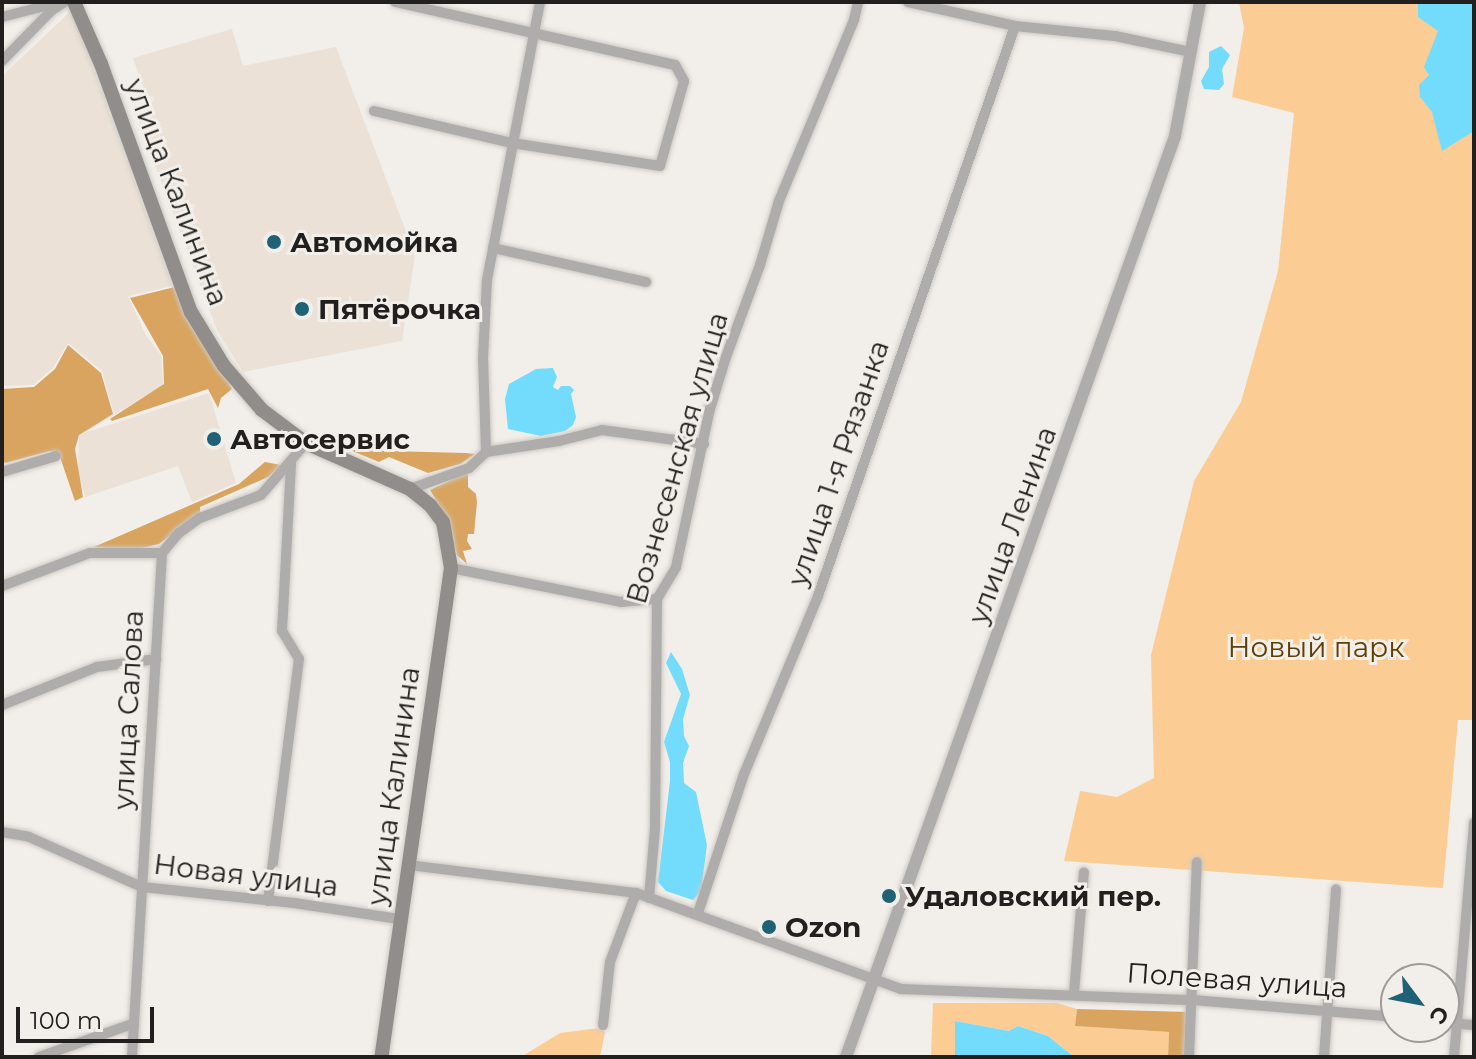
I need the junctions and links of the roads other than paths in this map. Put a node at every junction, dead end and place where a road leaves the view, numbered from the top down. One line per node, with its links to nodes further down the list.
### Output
1 (58, 2): 9 (street)
2 (65, 2): 13 (street)
3 (74, 2): 18 (main road, улица Калинина)
4 (395, 2): 11 (street)
5 (540, 2): 11 (street)
6 (858, 2): 19 (street, Вознесенская улица)
7 (908, 2): 10 (street)
8 (1200, 2): 12 (street, улица Ленина)
9 (2, 17)
10 (1015, 26): 12 (street); 41 (street, улица 1-я Рязанка)
11 (533, 33): 15 (street); 15 (street)
12 (1191, 52): 43 (street, улица Ленина)
13 (2, 61)
14 (374, 111): 15 (street)
15 (512, 143): 16 (street)
16 (493, 248): 17 (street); 20 (street)
17 (646, 282)
18 (306, 443): 22 (street); 24 (main road, улица Калинина)
19 (704, 444): 20 (street); 28 (street, Вознесенская улица)
20 (486, 452): 24 (street)
21 (56, 456): 23 (street)
22 (291, 463): 25 (street); 40 (street)
23 (2, 472)
24 (410, 489): 26 (main road, улица Калинина)
25 (162, 553): 27 (street); 29 (street, улица Салова)
26 (451, 568): 28 (street); 34 (main road, улица Калинина)
27 (2, 586)
28 (657, 599): 39 (street, Вознесенская улица)
29 (156, 659): 30 (street); 36 (street, улица Салова)
30 (2, 705)
31 (1474, 823): 44 (street)
32 (2, 832): 36 (street, Новая улица)
33 (1197, 862): 46 (street)
34 (408, 865): 38 (street, Полевая улица); 42 (main road, улица Калинина)
35 (1084, 872): 45 (street)
36 (142, 887): 40 (street, Новая улица); 49 (street, улица Салова)
37 (1336, 889): 47 (street)
38 (636, 893): 39 (street, Полевая улица); 50 (street)
39 (649, 898): 41 (street, Полевая улица)
40 (268, 901): 42 (street, Новая улица)
41 (698, 913): 43 (street, Полевая улица)
42 (399, 919): 53 (main road, улица Калинина)
43 (875, 980): 45 (street, Полевая улица); 54 (street, улица Ленина)
44 (1460, 989)
45 (1074, 993): 46 (street, Полевая улица)
46 (1193, 1000): 47 (street, Полевая улица); 55 (street)
47 (1326, 1009): 48 (street, Полевая улица); 56 (street)
48 (1380, 1015)
49 (132, 1024): 51 (street); 52 (street, улица Салова)
50 (603, 1025)
51 (39, 1057)
52 (132, 1057)
53 (381, 1057)
54 (846, 1057)
55 (1189, 1057)
56 (1324, 1057)

